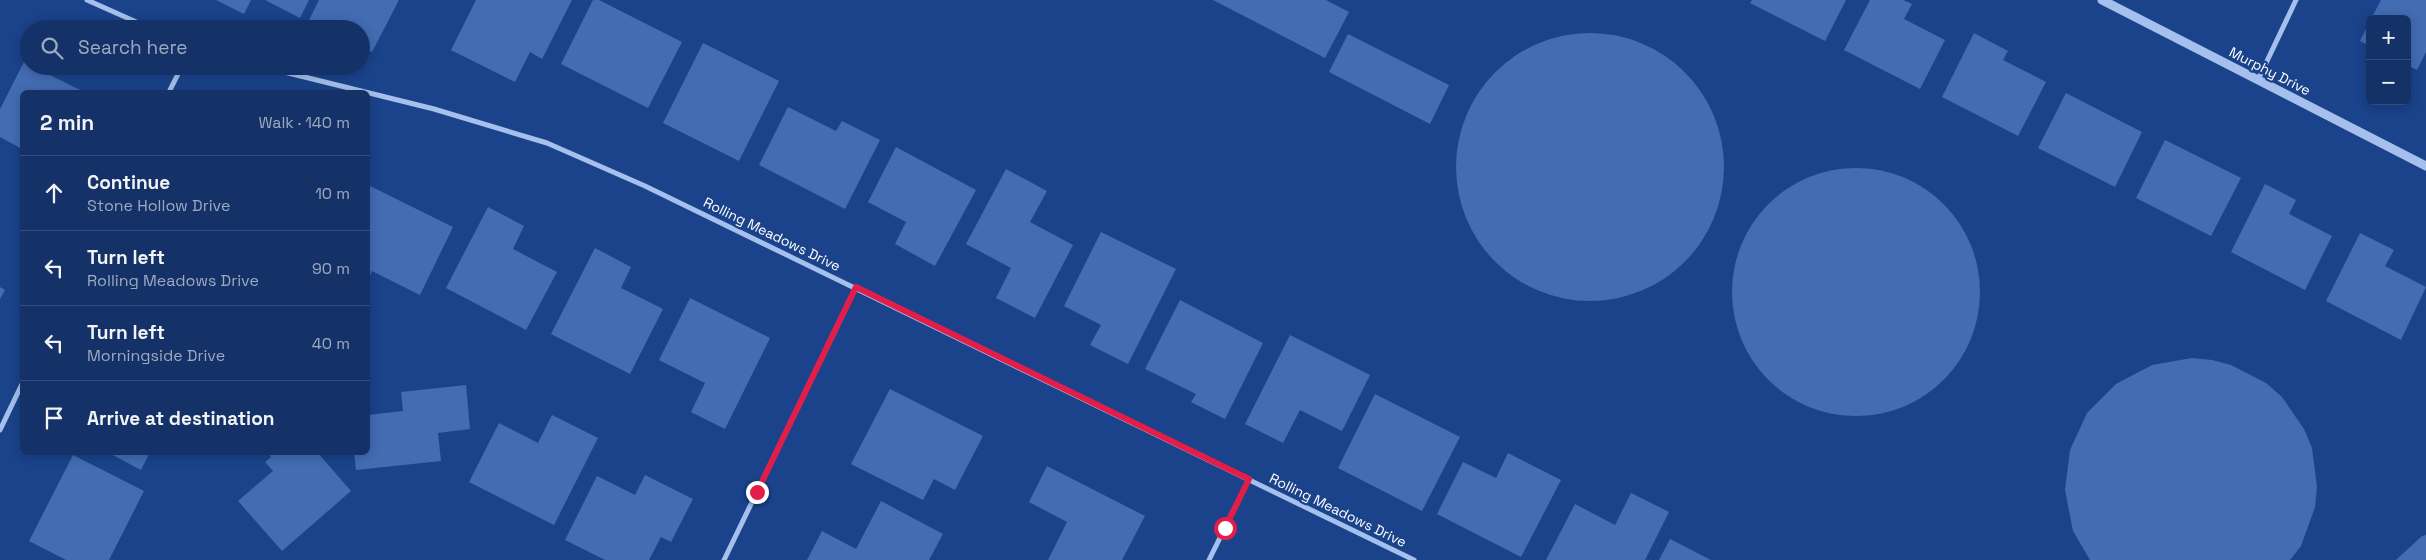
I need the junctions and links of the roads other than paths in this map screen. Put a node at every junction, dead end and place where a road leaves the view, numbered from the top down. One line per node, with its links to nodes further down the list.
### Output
1 (87, 0): 4 (street)
2 (2102, 0): 7 (street, Murphy Drive)
3 (2296, 0): 7 (street)
4 (132, 20)
5 (178, 75): 8 (street)
6 (297, 75): 9 (street, Rolling Meadows Drive)
7 (2258, 80): 11 (street, Murphy Drive)
8 (170, 90)
9 (359, 90)
10 (370, 93): 12 (street, Rolling Meadows Drive)
11 (2426, 166)
12 (856, 287): 15 (street, Rolling Meadows Drive); 16 (street)
13 (20, 388): 14 (street)
14 (0, 430)
15 (1249, 479): 17 (street); 18 (street, Rolling Meadows Drive)
16 (724, 560)
17 (1209, 560)
18 (1414, 560)

